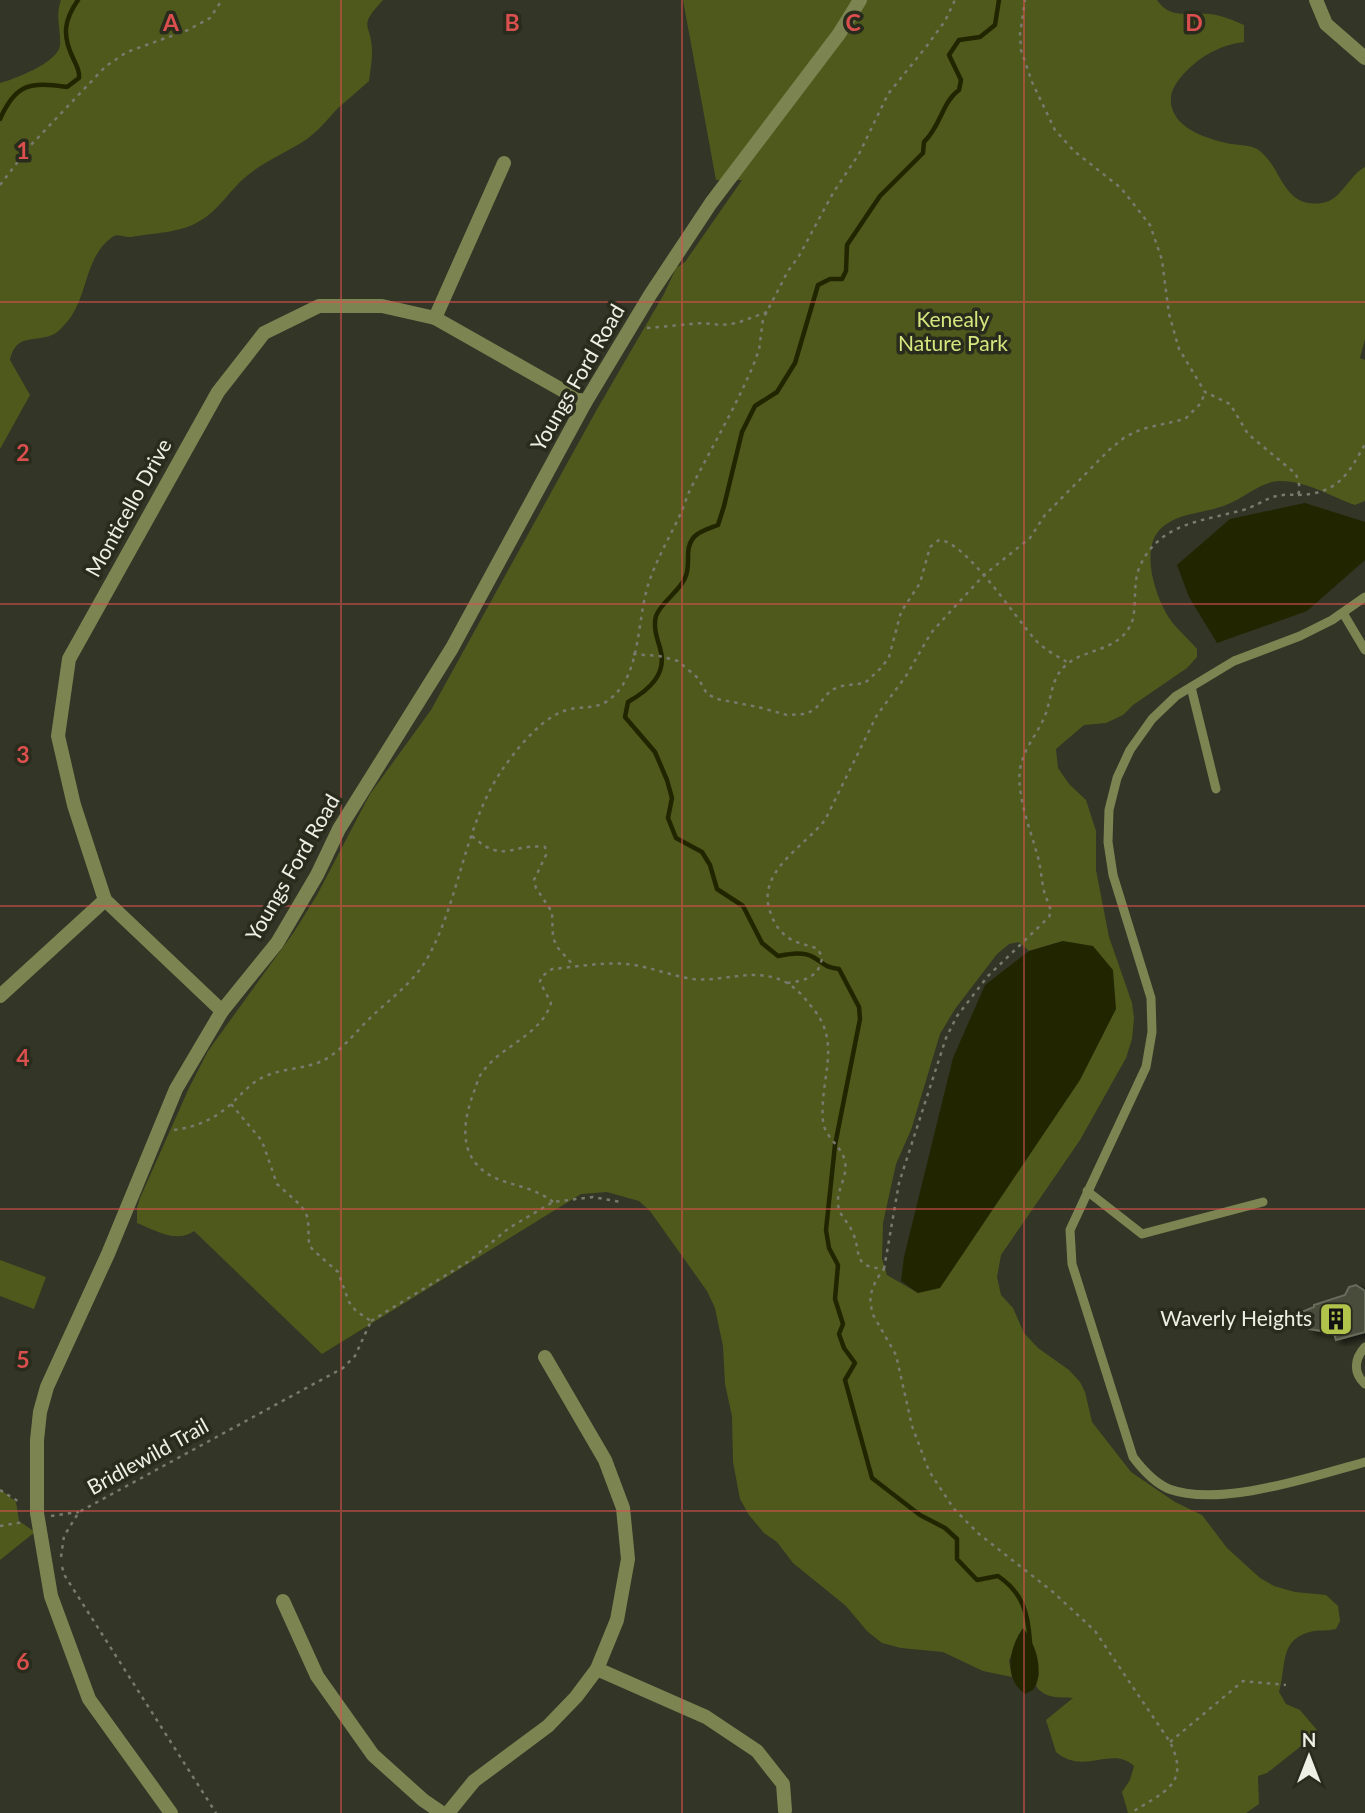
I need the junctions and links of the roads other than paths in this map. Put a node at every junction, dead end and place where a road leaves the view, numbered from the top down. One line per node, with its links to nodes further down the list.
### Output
1 (860, 0): 6 (street, Youngs Ford Road)
2 (1316, 0): 3 (street)
3 (1365, 58)
4 (504, 163): 5 (street)
5 (435, 318): 6 (street, Monticello Drive); 12 (street, Monticello Drive)
6 (585, 404): 14 (street, Youngs Ford Road)
7 (1365, 597): 8 (lane)
8 (1343, 613): 9 (lane); 10 (lane)
9 (1365, 650)
10 (1191, 687): 11 (lane); 15 (lane)
11 (1216, 789)
12 (104, 900): 13 (street); 14 (street, Monticello Drive)
13 (0, 996)
14 (222, 1011): 24 (street, Youngs Ford Road)
15 (1087, 1191): 16 (lane); 20 (lane)
16 (1263, 1202)
17 (1365, 1348): 19 (lane)
18 (545, 1357): 22 (street)
19 (1365, 1384)
20 (1365, 1462)
21 (283, 1601): 25 (street)
22 (597, 1669): 23 (street); 26 (street)
23 (785, 1810)
24 (171, 1813)
25 (442, 1813)
26 (448, 1813)

